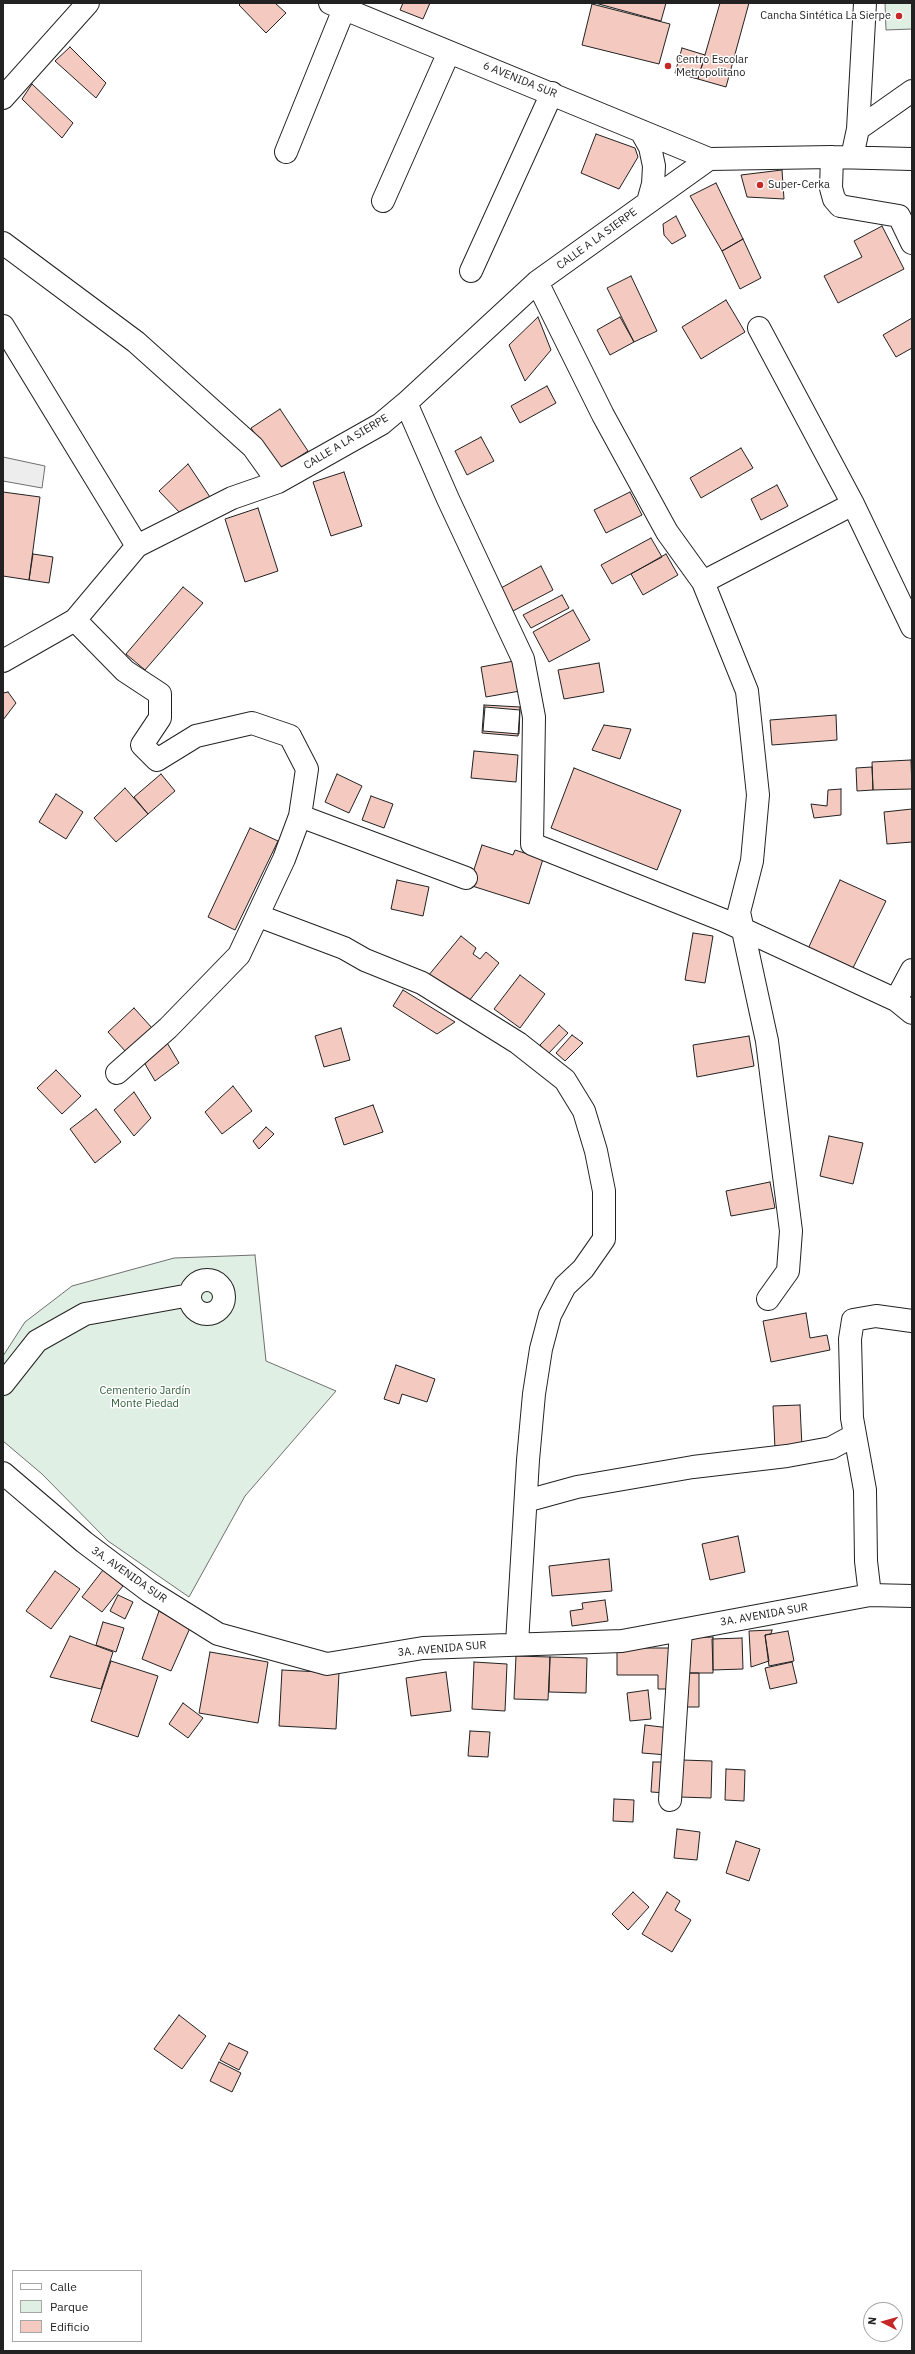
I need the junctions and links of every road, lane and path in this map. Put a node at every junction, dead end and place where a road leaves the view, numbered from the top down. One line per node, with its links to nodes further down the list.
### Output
1 (88, 3): 7 (street)
2 (865, 3): 8 (street)
3 (337, 6): 4 (street, 6 AVENIDA SUR); 10 (street)
4 (449, 52): 6 (street, 6 AVENIDA SUR); 14 (street)
5 (912, 92): 8 (street)
6 (552, 93): 9 (street, 6 AVENIDA SUR); 19 (street)
7 (3, 98)
8 (858, 129): 11 (street)
9 (641, 131): 12 (street, 6 AVENIDA SUR); 15 (street)
10 (286, 152)
11 (842, 157): 12 (street); 13 (street); 16 (street)
12 (709, 159): 15 (street, CALLE A LA SIERPE)
13 (912, 159)
14 (383, 200)
15 (648, 202): 20 (street, CALLE A LA SIERPE)
16 (905, 218): 18 (street)
17 (3, 243): 24 (street)
18 (912, 243)
19 (471, 271)
20 (537, 282): 23 (street, CALLE A LA SIERPE); 27 (street)
21 (3, 326): 26 (street)
22 (759, 328): 25 (street)
23 (406, 403): 24 (street, CALLE A LA SIERPE); 34 (street)
24 (278, 482): 26 (street, CALLE A LA SIERPE)
25 (853, 504): 27 (street); 29 (street)
26 (137, 546): 28 (street, CALLE A LA SIERPE)
27 (703, 582): 34 (street)
28 (75, 620): 30 (street, CALLE A LA SIERPE); 31 (street)
29 (912, 627)
30 (3, 661)
31 (300, 816): 32 (street); 33 (street)
32 (466, 878)
33 (259, 916): 37 (street); 44 (street)
34 (742, 930): 36 (street); 39 (street)
35 (912, 970): 36 (street)
36 (904, 1006)
37 (117, 1074)
38 (190, 1295): 41 (street)
39 (768, 1299)
40 (912, 1321): 42 (street)
41 (3, 1384)
42 (854, 1435): 44 (street); 45 (street)
43 (3, 1473): 48 (street, 3A. AVENIDA SUR)
44 (526, 1501): 48 (street)
45 (870, 1595): 46 (street, 3A. AVENIDA SUR); 47 (street, 3A. AVENIDA SUR)
46 (912, 1596)
47 (681, 1630): 48 (street, 3A. AVENIDA SUR); 49 (street)
48 (517, 1643)
49 (670, 1800)

